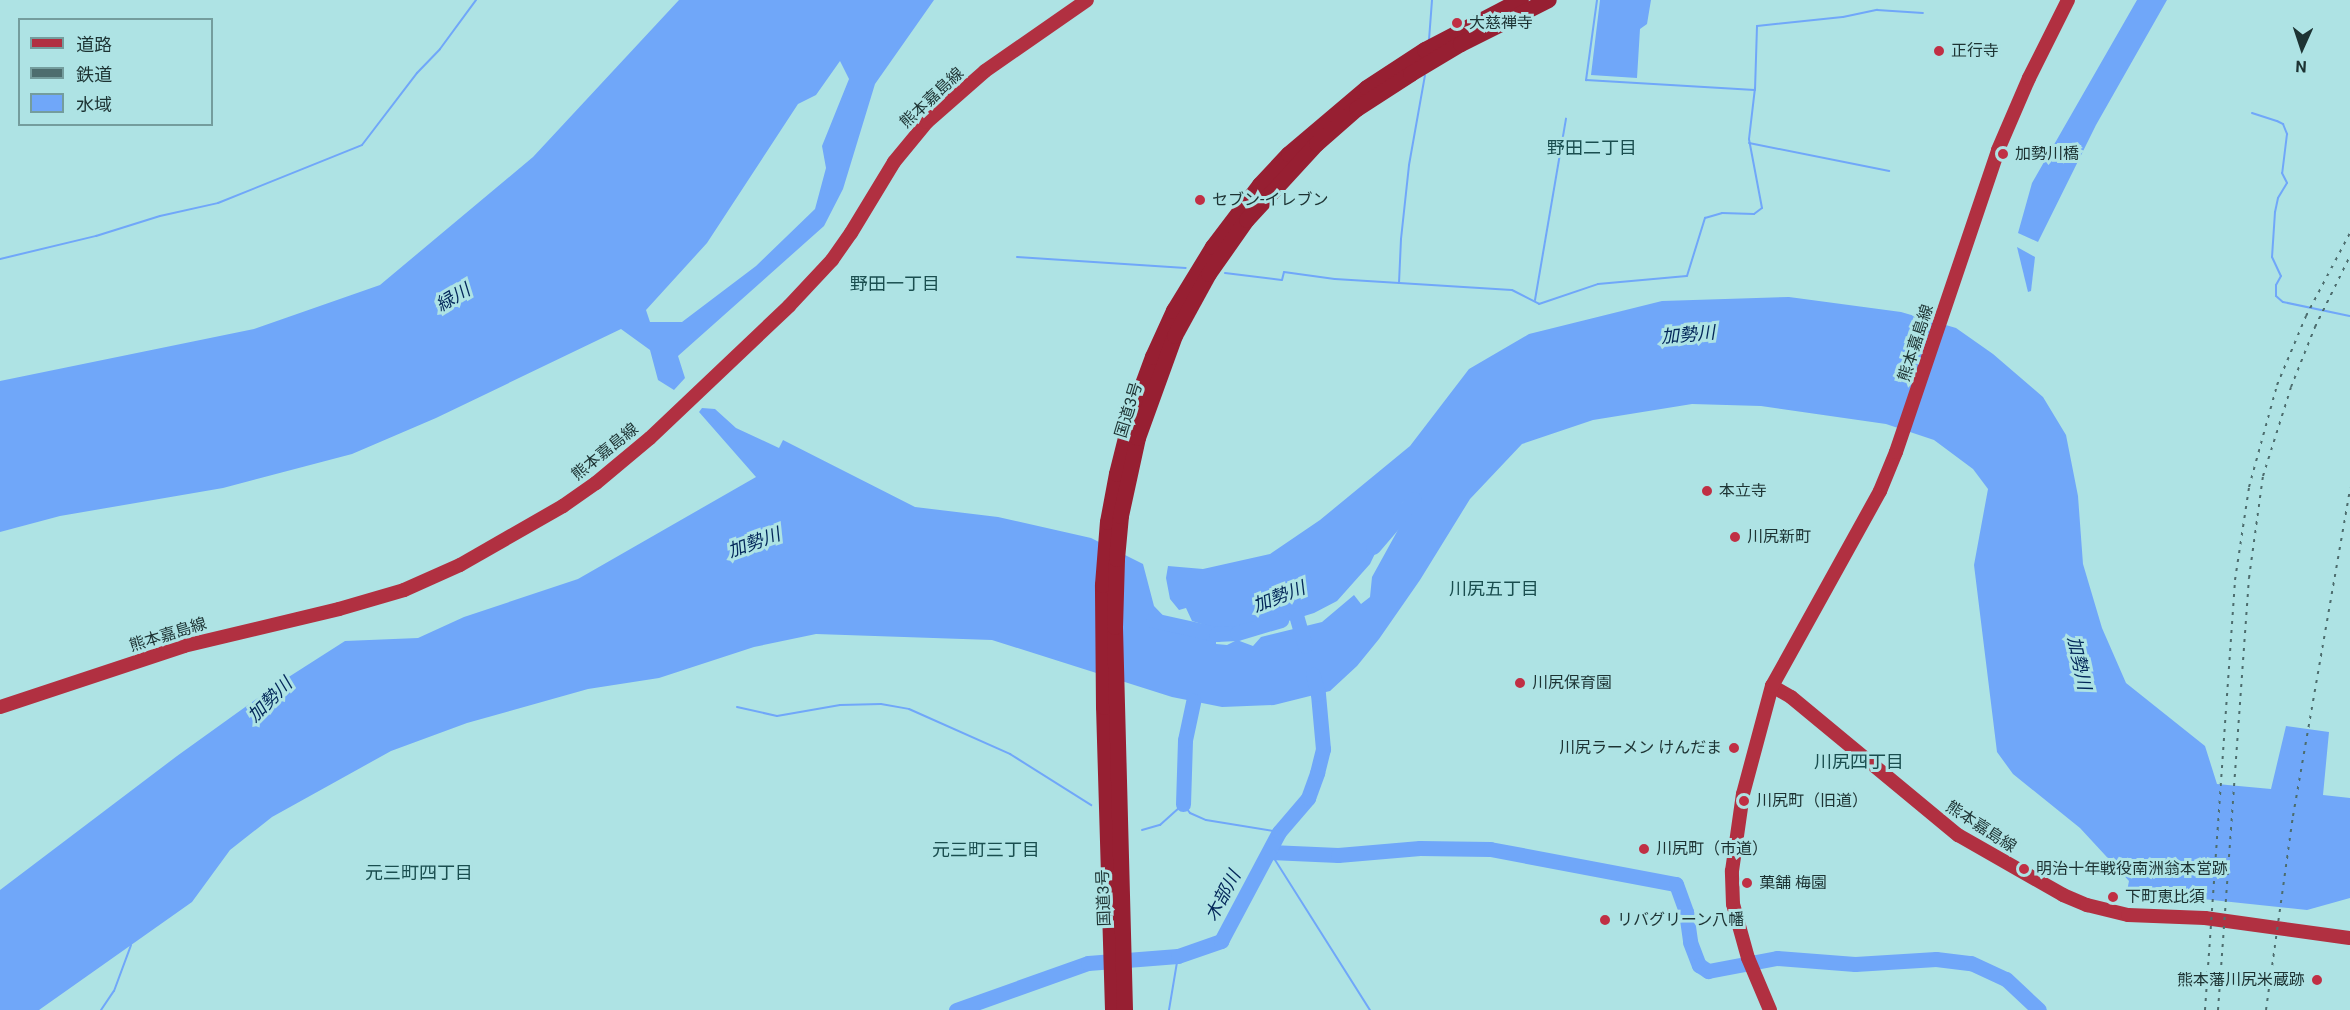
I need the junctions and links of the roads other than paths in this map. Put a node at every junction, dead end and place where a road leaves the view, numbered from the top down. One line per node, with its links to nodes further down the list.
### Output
1 (1087, 0): 7 (main road, 熊本嘉島線)
2 (1521, 0): 5 (highway, 国道3号)
3 (1549, 0): 5 (highway, 国道3号)
4 (2068, 0): 6 (main road, 熊本嘉島線)
5 (1114, 523): 9 (highway, 国道3号)
6 (1772, 686): 8 (main road, 熊本嘉島線); 12 (main road, 熊本嘉島線)
7 (0, 707)
8 (2350, 938)
9 (1118, 973): 10 (highway, 国道3号); 11 (highway, 国道3号)
10 (1113, 1010)
11 (1125, 1010)
12 (1770, 1010)

